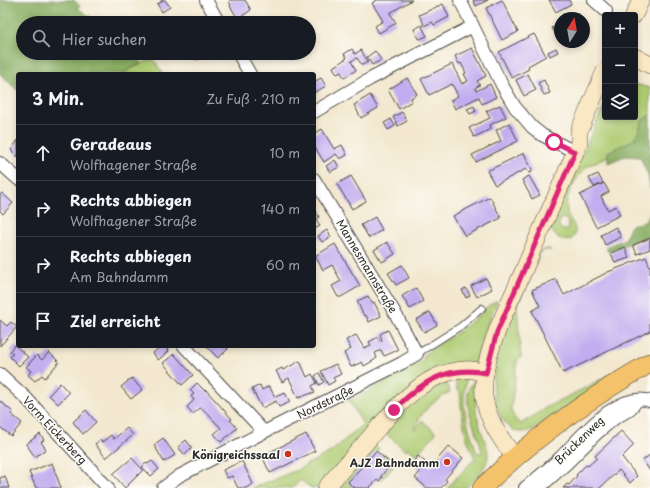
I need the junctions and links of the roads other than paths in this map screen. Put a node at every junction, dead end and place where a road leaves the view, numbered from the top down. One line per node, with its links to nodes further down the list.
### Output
1 (206, 0): 7 (street)
2 (460, 0): 8 (street)
3 (594, 0): 5 (street)
4 (641, 0): 6 (main road)
5 (606, 11)
6 (635, 12)
7 (215, 16)
8 (473, 26): 15 (street); 16 (street)
9 (638, 59): 11 (main road)
10 (242, 60): 12 (street)
11 (650, 65)
12 (249, 72)
13 (602, 78): 16 (main road)
14 (602, 102): 16 (main road)
15 (316, 111)
16 (577, 148): 24 (main road)
17 (0, 163): 18 (street)
18 (16, 177)
19 (316, 181): 22 (street, Mannesmannstraße)
20 (482, 308): 22 (lane, Nordstraße)
21 (186, 348): 28 (street)
22 (417, 354): 28 (street, Nordstraße)
23 (650, 363): 29 (main road)
24 (486, 373): 29 (main road); 32 (main road)
25 (0, 374): 30 (street, Vorm Eickerberg)
26 (637, 401): 27 (street, Brückenweg); 34 (street, Brückenweg); 35 (street, Brückenweg)
27 (650, 401)
28 (264, 432): 31 (street, Nordstraße)
29 (515, 458): 33 (main road)
30 (108, 488)
31 (163, 488)
32 (326, 488)
33 (482, 488)
34 (525, 488)
35 (539, 488)

